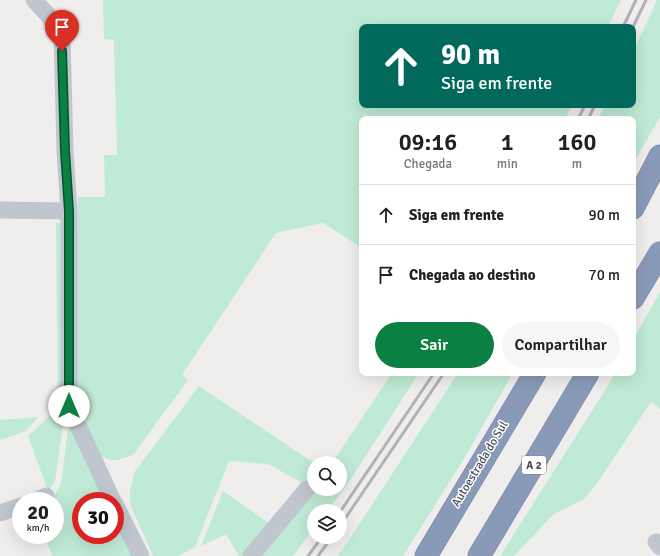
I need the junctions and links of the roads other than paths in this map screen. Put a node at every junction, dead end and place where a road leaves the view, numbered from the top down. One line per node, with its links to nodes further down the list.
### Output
1 (34, 0): 5 (street)
2 (660, 156): 3 (highway)
3 (636, 202)
4 (0, 210): 5 (street)
5 (69, 211): 11 (street)
6 (660, 253): 7 (highway)
7 (636, 293)
8 (533, 376): 17 (highway, Autoestrada do Sul)
9 (586, 376): 18 (highway, A 2)
10 (307, 489): 16 (street)
11 (109, 492)
12 (12, 509): 13 (street)
13 (0, 513)
14 (124, 522): 15 (street)
15 (141, 556)
16 (251, 556)
17 (426, 556)
18 (479, 556)

